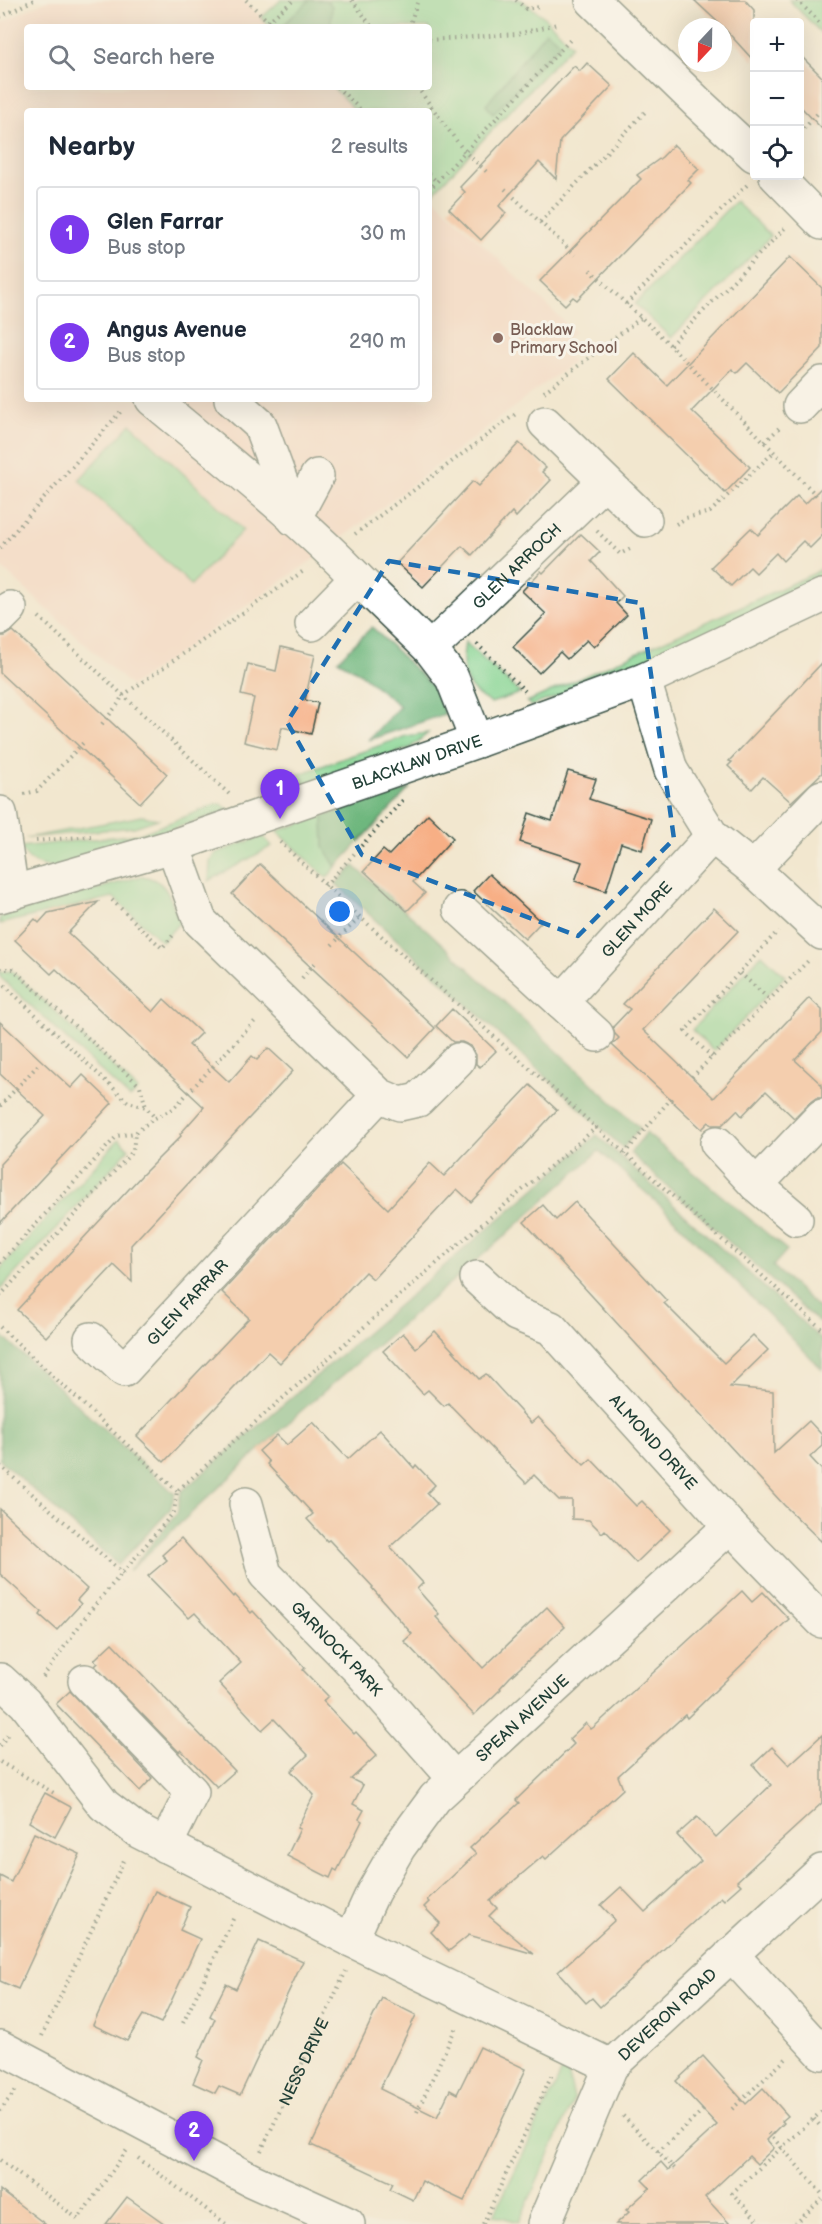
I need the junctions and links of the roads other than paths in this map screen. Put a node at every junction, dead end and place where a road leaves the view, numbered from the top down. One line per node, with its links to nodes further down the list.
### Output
1 (592, 0): 2 (street)
2 (750, 160)
3 (774, 180): 4 (street)
4 (816, 206)
5 (234, 402): 10 (street)
6 (138, 403): 10 (street)
7 (538, 407): 9 (street)
8 (317, 476): 10 (street)
9 (604, 482): 11 (street); 15 (street, GLEN ARROCH)
10 (294, 519): 12 (street)
11 (645, 520)
12 (357, 578): 14 (street); 15 (street)
13 (822, 596): 16 (street, BLACKLAW DRIVE)
14 (312, 624)
15 (430, 649): 17 (street)
16 (644, 680): 17 (street, BLACKLAW DRIVE); 20 (street)
17 (477, 741): 21 (street, BLACKLAW DRIVE)
18 (822, 797): 22 (street)
19 (8, 818): 23 (street)
20 (712, 836): 22 (street); 26 (street, GLEN MORE)
21 (173, 846): 23 (street, BLACKLAW DRIVE); 29 (street)
22 (753, 869): 25 (street)
23 (6, 894)
24 (460, 909): 26 (street)
25 (818, 944)
26 (561, 1002): 27 (street)
27 (597, 1035)
28 (458, 1060): 29 (street)
29 (379, 1095): 35 (street, GLEN FARRAR)
30 (822, 1116): 32 (street)
31 (717, 1143): 32 (street)
32 (756, 1185): 33 (street)
33 (796, 1219)
34 (477, 1278): 37 (street, ALMOND DRIVE)
35 (91, 1339)
36 (246, 1504): 41 (street, GARNOCK PARK)
37 (730, 1526): 38 (street, ALMOND DRIVE); 41 (street, SPEAN AVENUE)
38 (822, 1621)
39 (0, 1680): 42 (street)
40 (85, 1681): 42 (street)
41 (454, 1778): 44 (street, SPEAN AVENUE)
42 (152, 1838): 44 (street)
43 (822, 1871): 45 (street, DEVERON ROAD)
44 (355, 1942): 48 (street)
45 (731, 1954): 46 (street); 48 (street, DEVERON ROAD)
46 (815, 2045)
47 (0, 2047): 49 (street)
48 (606, 2080): 50 (street, DEVERON ROAD)
49 (348, 2224)
50 (544, 2224)

